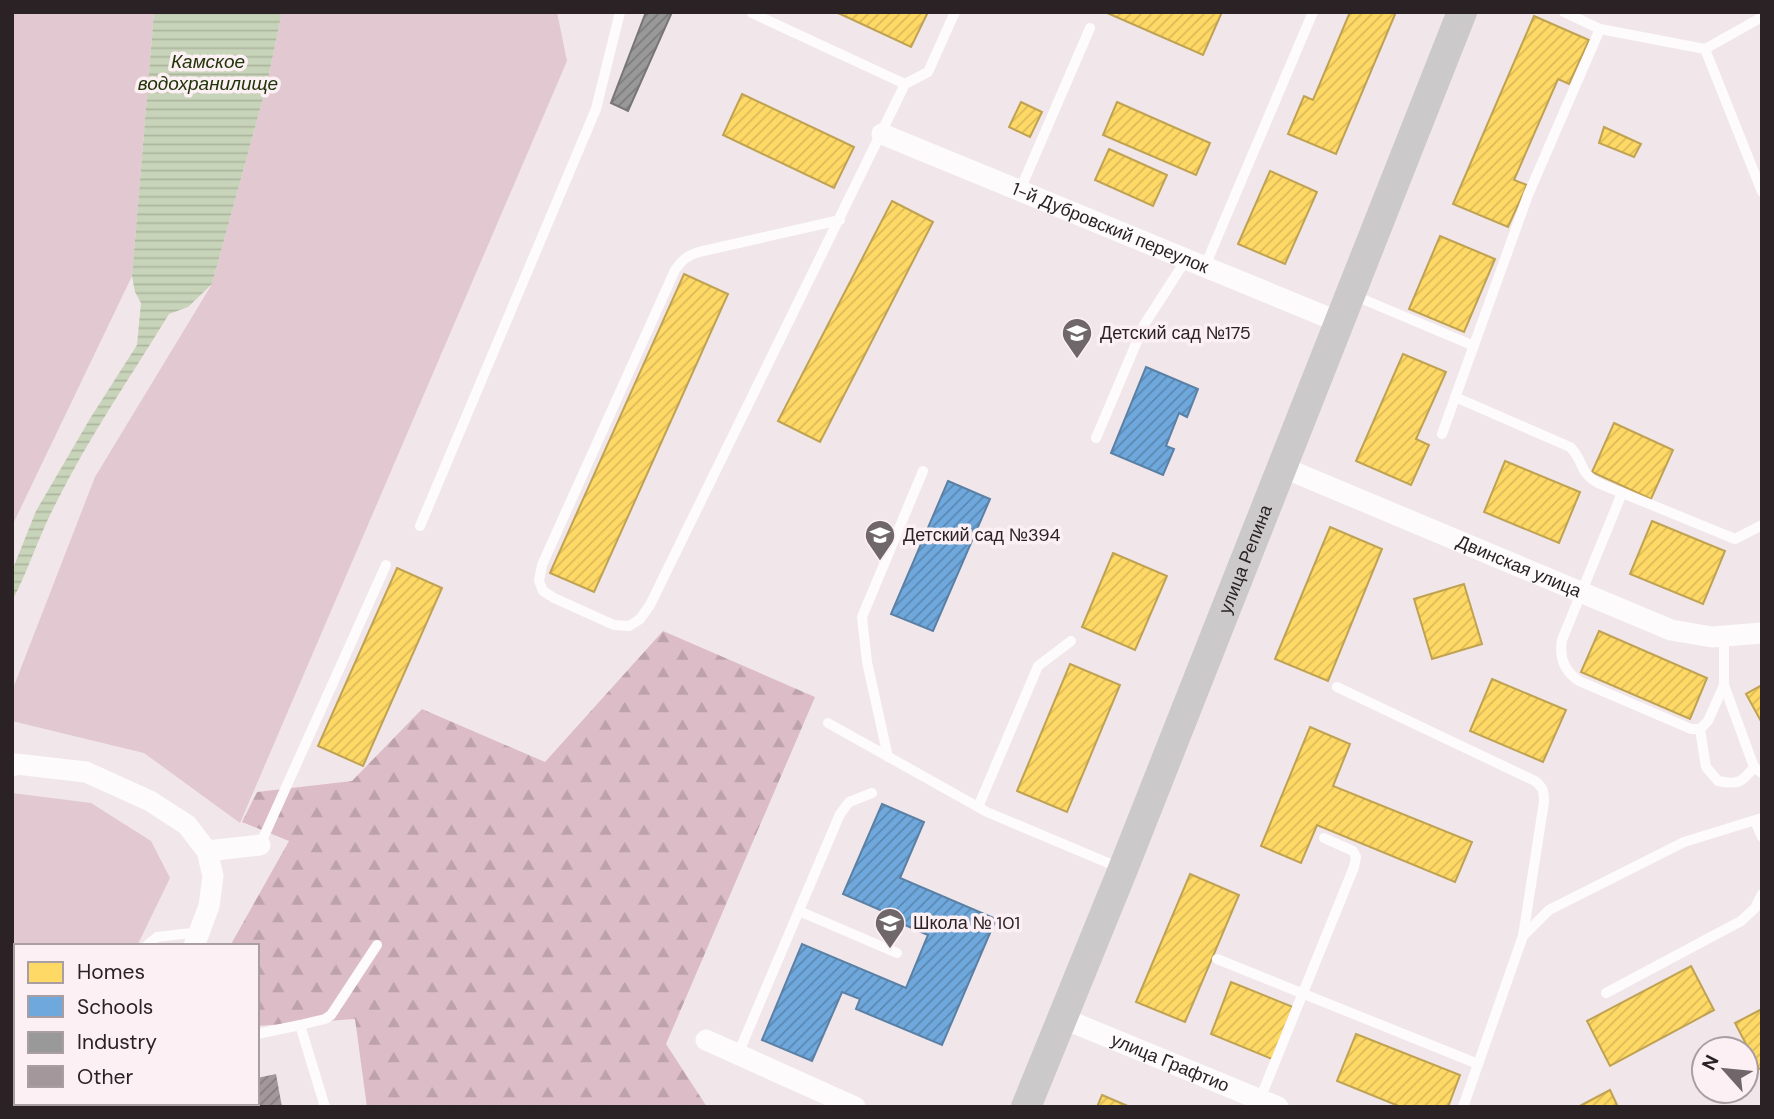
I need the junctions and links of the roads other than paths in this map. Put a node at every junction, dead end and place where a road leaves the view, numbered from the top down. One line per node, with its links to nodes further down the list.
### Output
1 (620, 12): 27 (lane)
2 (955, 12): 11 (lane)
3 (1313, 12): 16 (lane)
4 (1462, 12): 17 (main road, улица Репина)
5 (1564, 12): 9 (lane)
6 (752, 13): 11 (lane)
7 (1762, 16): 10 (lane)
8 (1090, 28): 13 (lane)
9 (1600, 29): 10 (lane); 19 (lane)
10 (1705, 49): 14 (lane)
11 (905, 84): 12 (lane)
12 (882, 134): 13 (street, 1-й Дубровский переулок); 15 (lane)
13 (1020, 190): 16 (street, 1-й Дубровский переулок)
14 (1762, 192)
15 (840, 220): 15 (lane)
16 (1196, 262): 18 (street, 1-й Дубровский переулок); 22 (lane)
17 (1351, 294): 18 (main road, улица Репина); 19 (lane)
18 (1339, 322): 23 (main road, улица Репина)
19 (1474, 346): 20 (lane)
20 (1455, 397): 21 (lane); 25 (lane)
21 (1442, 434)
22 (1096, 438)
23 (1282, 467): 29 (street, Двинская улица); 47 (main road, улица Репина)
24 (923, 471): 37 (lane)
25 (1622, 493): 26 (lane); 29 (lane)
26 (1762, 524)
27 (420, 526)
28 (386, 565): 45 (lane)
29 (1582, 592): 31 (street, Двинская улица); 36 (lane)
30 (1762, 633): 31 (street, Двинская улица)
31 (1724, 636): 33 (lane)
32 (1071, 641): 41 (lane)
33 (1724, 685): 36 (lane); 39 (lane)
34 (1337, 687): 50 (lane)
35 (828, 723): 37 (lane)
36 (1700, 729): 39 (lane)
37 (888, 757): 41 (lane)
38 (12, 766): 46 (street)
39 (1758, 770)
40 (872, 793): 49 (lane)
41 (978, 807): 47 (lane)
42 (1758, 820): 43 (lane); 50 (lane)
43 (1762, 836)
44 (1325, 838): 56 (lane)
45 (260, 845): 46 (street)
46 (206, 851): 51 (street)
47 (1123, 869): 58 (main road, улица Репина)
48 (1762, 894): 57 (lane)
49 (800, 911): 54 (lane); 62 (lane)
50 (1523, 936): 63 (lane)
51 (197, 939): 52 (lane)
52 (148, 944)
53 (377, 945): 59 (lane)
54 (897, 953)
55 (1217, 959): 56 (lane)
56 (1303, 993): 63 (lane); 64 (lane)
57 (1606, 993)
58 (1062, 1018): 64 (street, улица Графтио); 67 (main road, улица Репина)
59 (300, 1025): 60 (lane); 66 (lane)
60 (259, 1034)
61 (706, 1040): 62 (street)
62 (738, 1054): 65 (street)
63 (1478, 1064): 68 (lane)
64 (1271, 1104)
65 (852, 1106)
66 (325, 1107)
67 (1026, 1107)
68 (1463, 1107)

